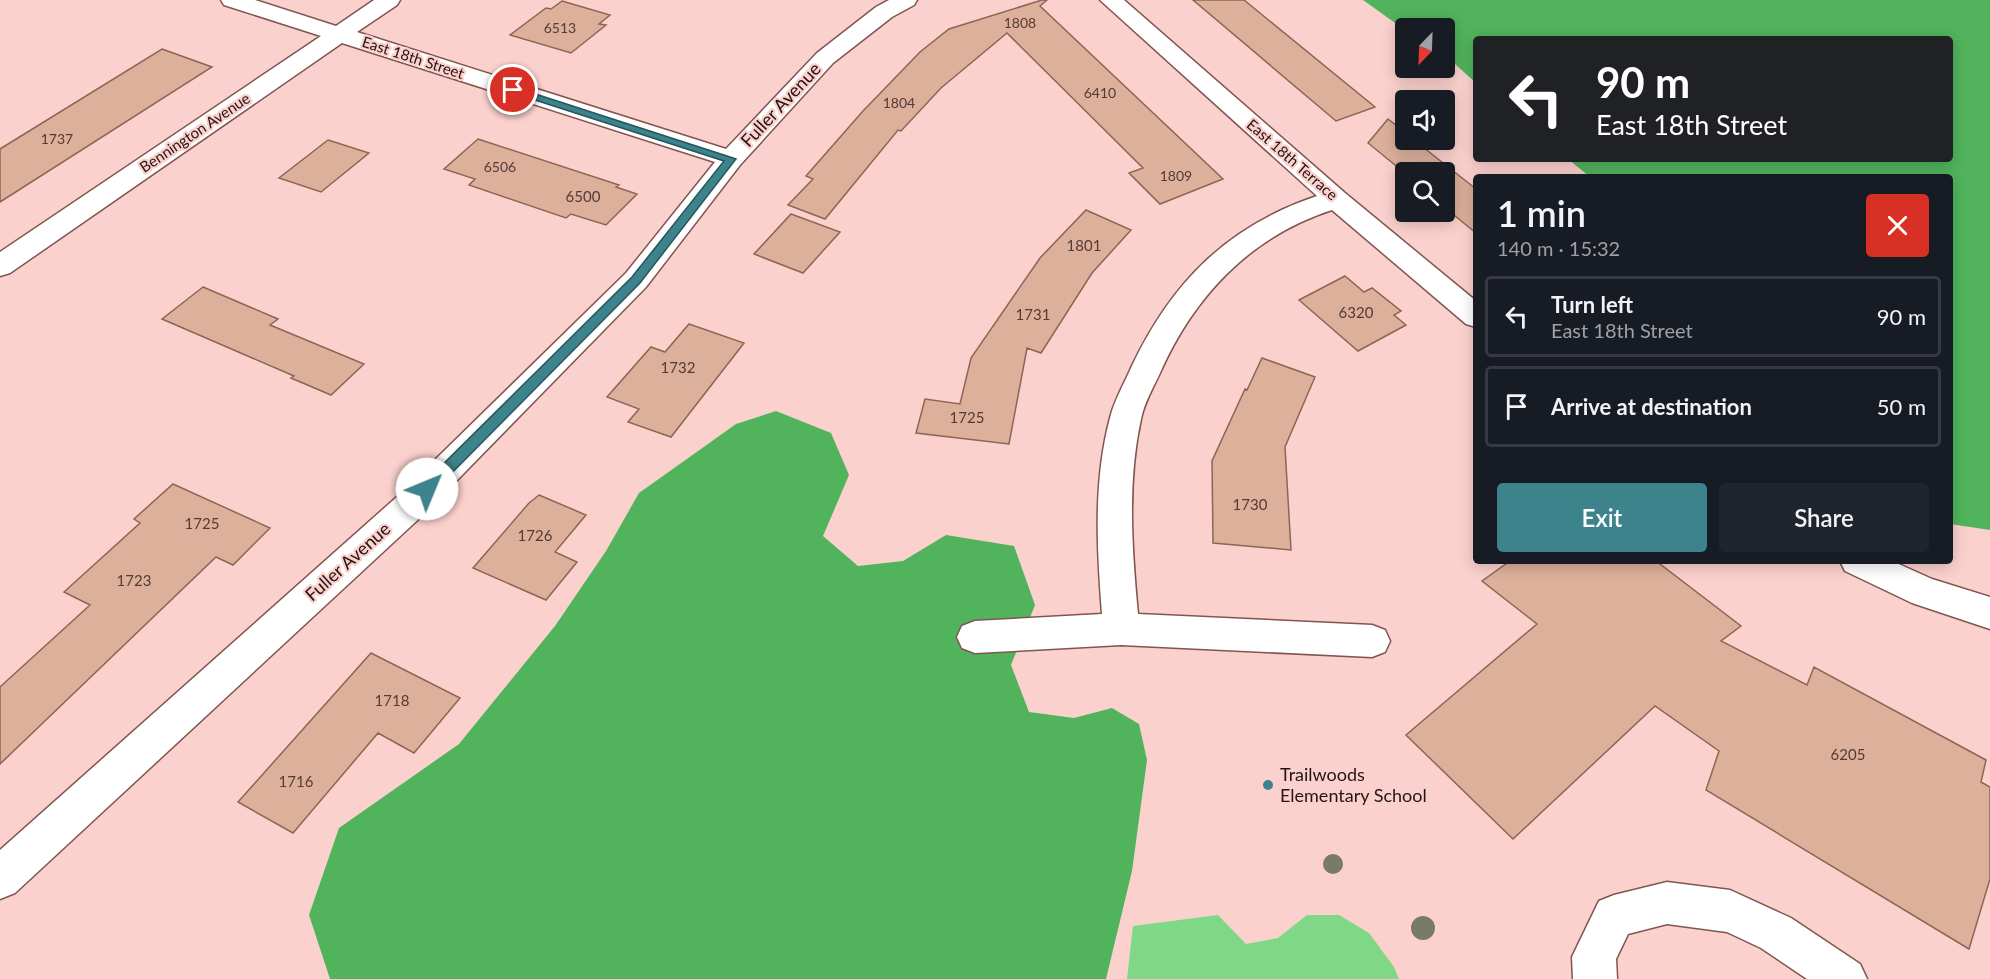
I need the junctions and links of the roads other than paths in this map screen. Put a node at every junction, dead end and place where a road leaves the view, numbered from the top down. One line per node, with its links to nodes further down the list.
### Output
1 (232, 0): 5 (street, East 18th Street)
2 (389, 0): 5 (street, Bennington Avenue)
3 (906, 0): 6 (street, Fuller Avenue)
4 (1110, 0): 7 (street, East 18th Terrace)
5 (339, 34): 6 (street, East 18th Street); 8 (street, Bennington Avenue)
6 (731, 159): 15 (street, Fuller Avenue)
7 (1336, 199): 9 (street, East 18th Terrace); 12 (street)
8 (0, 266)
9 (1473, 314)
10 (1863, 564): 11 (street)
11 (1990, 613)
12 (1121, 629): 13 (street); 14 (street)
13 (975, 636)
14 (1372, 641)
15 (0, 878)
16 (1595, 979): 17 (street)
17 (1845, 979)

